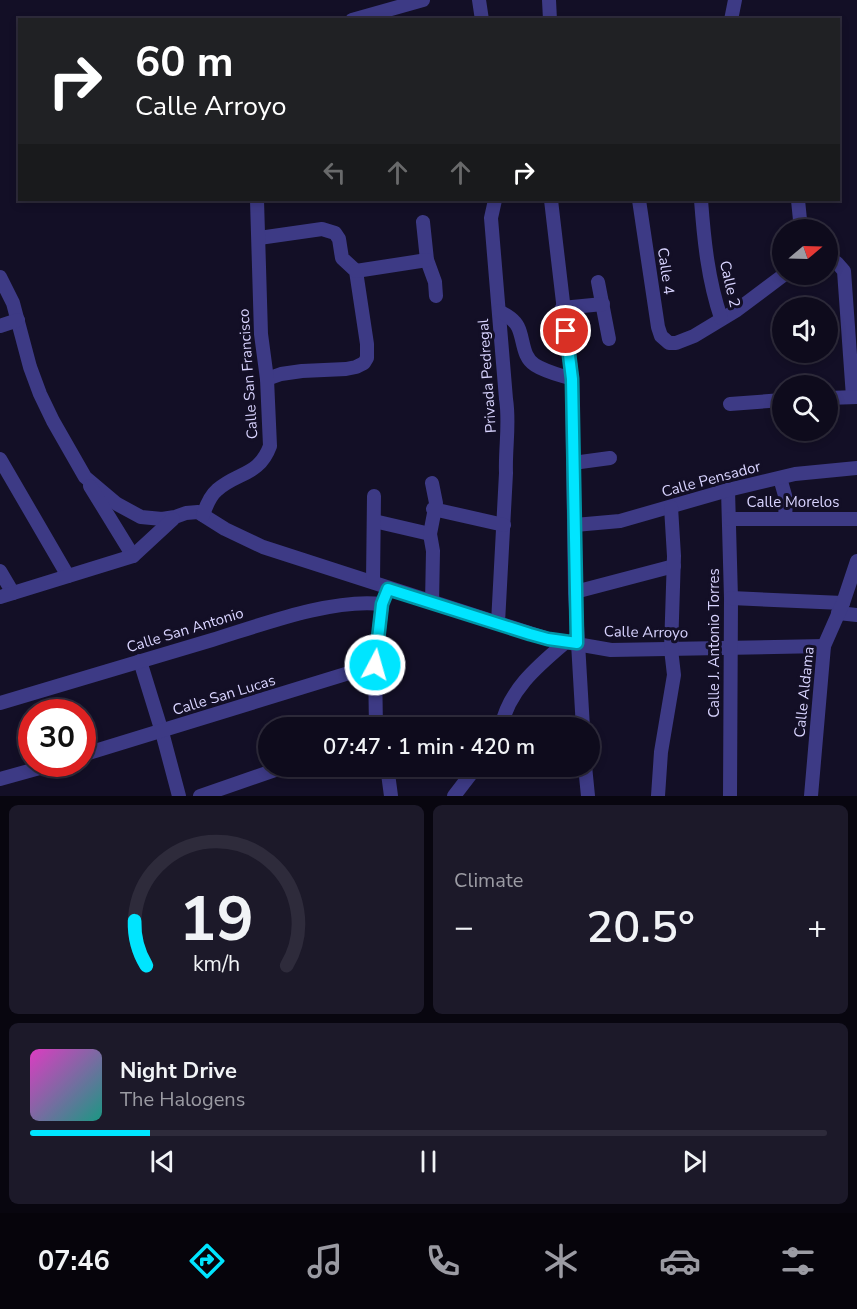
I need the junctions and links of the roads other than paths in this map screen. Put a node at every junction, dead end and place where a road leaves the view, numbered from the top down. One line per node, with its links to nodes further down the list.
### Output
1 (423, 0): 5 (street)
2 (479, 0): 6 (street)
3 (549, 0): 7 (street)
4 (735, 0): 8 (street)
5 (359, 18)
6 (482, 18)
7 (550, 18)
8 (731, 18)
9 (257, 201): 17 (street, Calle San Francisco)
10 (495, 201): 27 (street, Privada Pedregal)
11 (551, 201): 26 (street)
12 (639, 201): 32 (street, Calle 4)
13 (701, 201): 28 (street, Calle 2)
14 (798, 201): 15 (street)
15 (800, 219)
16 (423, 222): 18 (street)
17 (259, 238): 20 (street); 33 (street, Calle San Francisco)
18 (427, 260): 20 (street); 24 (street)
19 (838, 264): 35 (street)
20 (356, 271): 33 (street)
21 (0, 277): 29 (street)
22 (598, 282): 25 (street)
23 (772, 284): 28 (street)
24 (436, 296)
25 (603, 304): 26 (street); 31 (street)
26 (562, 308): 34 (street)
27 (500, 311): 34 (street); 56 (street, Privada Pedregal)
28 (721, 318): 32 (street, Calle 2)
29 (18, 320): 30 (street); 43 (street)
30 (0, 326)
31 (609, 339)
32 (669, 343)
33 (267, 379): 50 (street, Calle San Francisco)
34 (572, 379): 41 (street)
35 (855, 397): 36 (street)
36 (838, 398)
37 (772, 401): 38 (street)
38 (730, 404)
39 (610, 458): 41 (street)
40 (0, 459): 63 (street)
41 (573, 463): 57 (street)
42 (857, 468): 44 (street, Calle Pensador)
43 (85, 477): 51 (street); 59 (street)
44 (780, 478): 46 (street, Calle Pensador); 53 (street)
45 (432, 483): 49 (street)
46 (728, 490): 48 (street, Calle Pensador); 52 (street, Calle J. Antonio Torres)
47 (375, 496): 55 (street)
48 (671, 507): 57 (street, Calle Pensador); 61 (street)
49 (434, 509): 56 (street); 58 (street)
50 (203, 514): 51 (street); 64 (street, Calle Arroyo)
51 (175, 517): 59 (street)
52 (730, 519): 53 (street, Calle Morelos); 68 (street, Calle J. Antonio Torres)
53 (785, 519): 54 (street, Calle Morelos)
54 (857, 519)
55 (374, 521): 58 (street); 64 (street)
56 (504, 525): 73 (street, Privada Pedregal)
57 (575, 525): 66 (street)
58 (430, 534): 69 (street)
59 (133, 556): 63 (street)
60 (857, 561): 71 (street, Calle Aldama)
61 (674, 566): 66 (street); 76 (street)
62 (0, 571): 67 (street)
63 (68, 576): 67 (street)
64 (373, 581): 65 (street, Calle Arroyo)
65 (388, 589): 69 (street, Calle Arroyo); 70 (street)
66 (575, 592): 74 (street)
67 (7, 595)
68 (731, 598): 71 (street); 77 (street, Calle J. Antonio Torres)
69 (432, 603): 73 (street, Calle Arroyo)
70 (382, 604): 78 (street, Calle San Antonio); 79 (street)
71 (840, 608): 72 (street); 75 (street, Calle Aldama)
72 (857, 615)
73 (498, 623): 74 (street, Calle Arroyo)
74 (571, 643): 76 (street, Calle Arroyo); 82 (street); 83 (street)
75 (824, 646): 77 (street, Calle Arroyo); 99 (street, Calle Aldama)
76 (671, 649): 77 (street, Calle Arroyo); 97 (street)
77 (730, 649): 98 (street, Calle J. Antonio Torres)
78 (140, 661): 80 (street, Calle San Antonio); 84 (street)
79 (375, 665): 81 (street); 84 (street, Calle San Lucas)
80 (0, 702)
81 (376, 717)
82 (503, 717)
83 (581, 717)
84 (162, 732): 85 (street, Calle San Lucas); 92 (street)
85 (96, 751)
86 (18, 774): 91 (street)
87 (258, 776): 93 (street)
88 (388, 777): 94 (street)
89 (469, 777): 95 (street)
90 (586, 777): 96 (street)
91 (0, 779)
92 (179, 796)
93 (200, 796)
94 (391, 796)
95 (454, 796)
96 (588, 796)
97 (658, 796)
98 (730, 796)
99 (811, 796)

